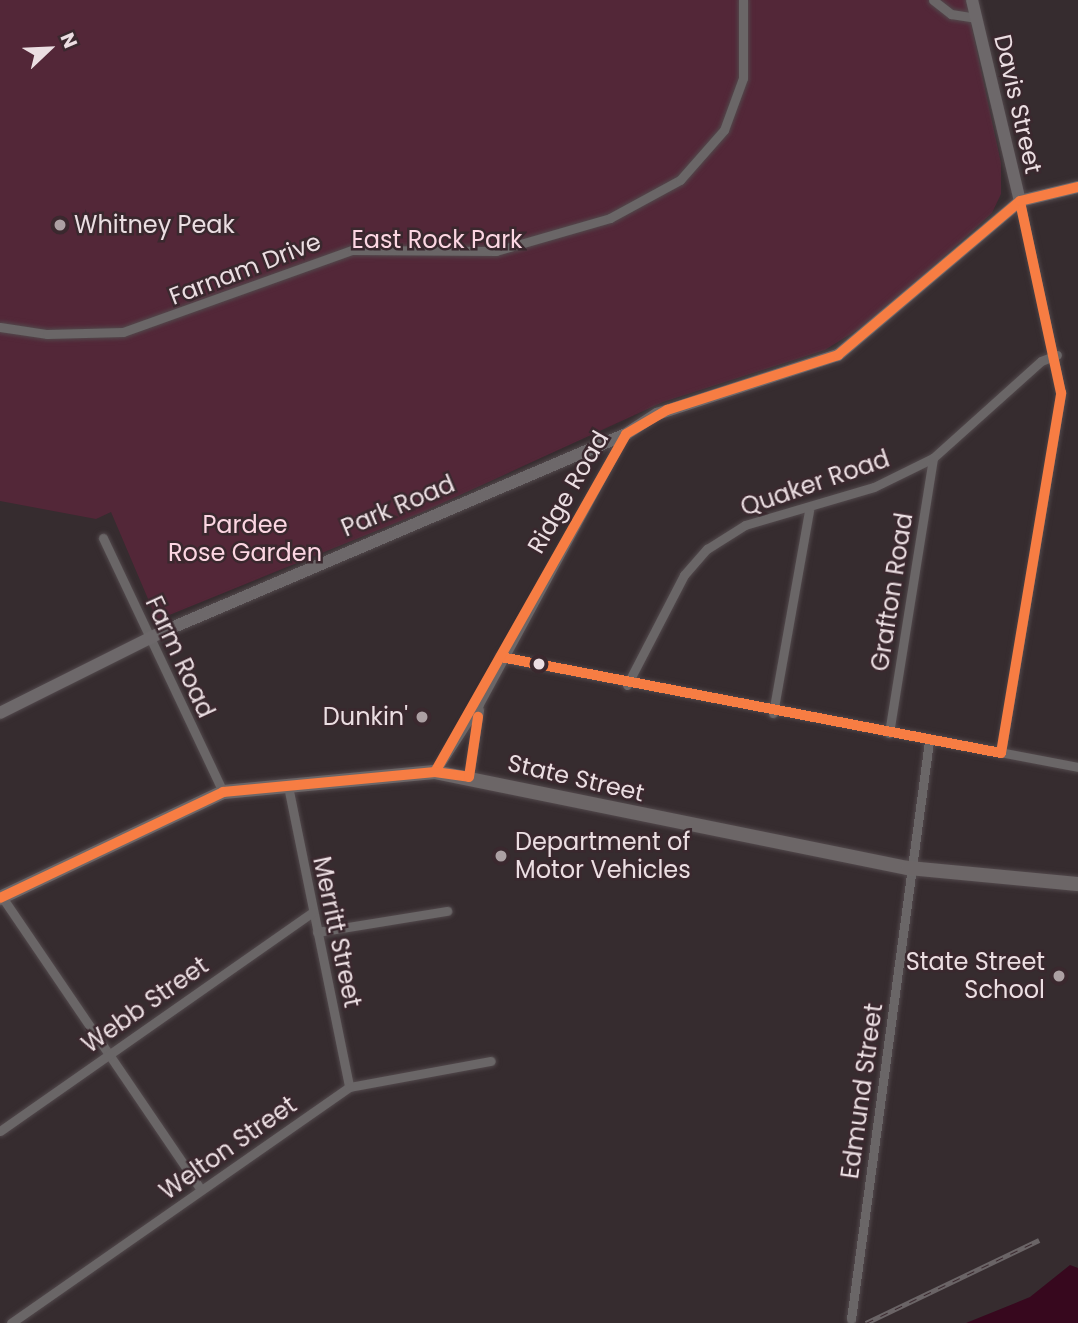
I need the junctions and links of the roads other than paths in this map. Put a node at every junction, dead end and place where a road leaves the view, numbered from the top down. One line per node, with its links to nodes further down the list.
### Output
1 (735, 0): 5 (street)
2 (743, 0): 5 (street)
3 (933, 0): 6 (street)
4 (972, 0): 6 (main road, Davis Street)
5 (741, 13): 9 (street, Farnam Drive)
6 (976, 18): 8 (main road, Davis Street)
7 (1078, 187): 8 (main road, Ridge Road)
8 (1020, 201): 10 (street, Davis Street); 11 (main road, Ridge Road)
9 (0, 327)
10 (1057, 355): 12 (street, Quaker Road); 23 (street, Davis Street)
11 (626, 433): 15 (main road, Park Road); 16 (street, Ridge Road)
12 (933, 458): 13 (street, Quaker Road); 21 (street, Grafton Road)
13 (809, 510): 17 (street, Quaker Road); 20 (street)
14 (103, 538): 15 (street, Farm Road)
15 (149, 639): 19 (main road, Park Road); 28 (street, Farm Road)
16 (500, 657): 17 (street); 18 (street, Ridge Road)
17 (627, 685): 20 (street)
18 (479, 704): 25 (street, Ridge Road); 26 (street, Ridge Road)
19 (0, 713)
20 (773, 713): 21 (street)
21 (889, 733): 22 (street)
22 (929, 741): 23 (street); 29 (street, Edmund Street)
23 (1001, 753): 24 (street)
24 (1078, 767)
25 (435, 772): 26 (main road, State Street); 27 (main road, State Street)
26 (469, 778): 29 (main road, State Street)
27 (288, 786): 28 (main road, State Street); 33 (street, Merritt Street)
28 (223, 792): 31 (main road, State Street)
29 (908, 868): 30 (main road, State Street); 40 (street, Edmund Street)
30 (1078, 884)
31 (1, 897): 35 (street)
32 (447, 911): 34 (street)
33 (313, 912): 34 (street, Merritt Street); 35 (street, Webb Street)
34 (317, 932): 37 (street, Merritt Street)
35 (110, 1055): 38 (street, Webb Street); 39 (street)
36 (491, 1061): 37 (street, Welton Street)
37 (349, 1087): 39 (street, Welton Street)
38 (0, 1131)
39 (201, 1190): 41 (street, Welton Street)
40 (851, 1318)
41 (11, 1323)

